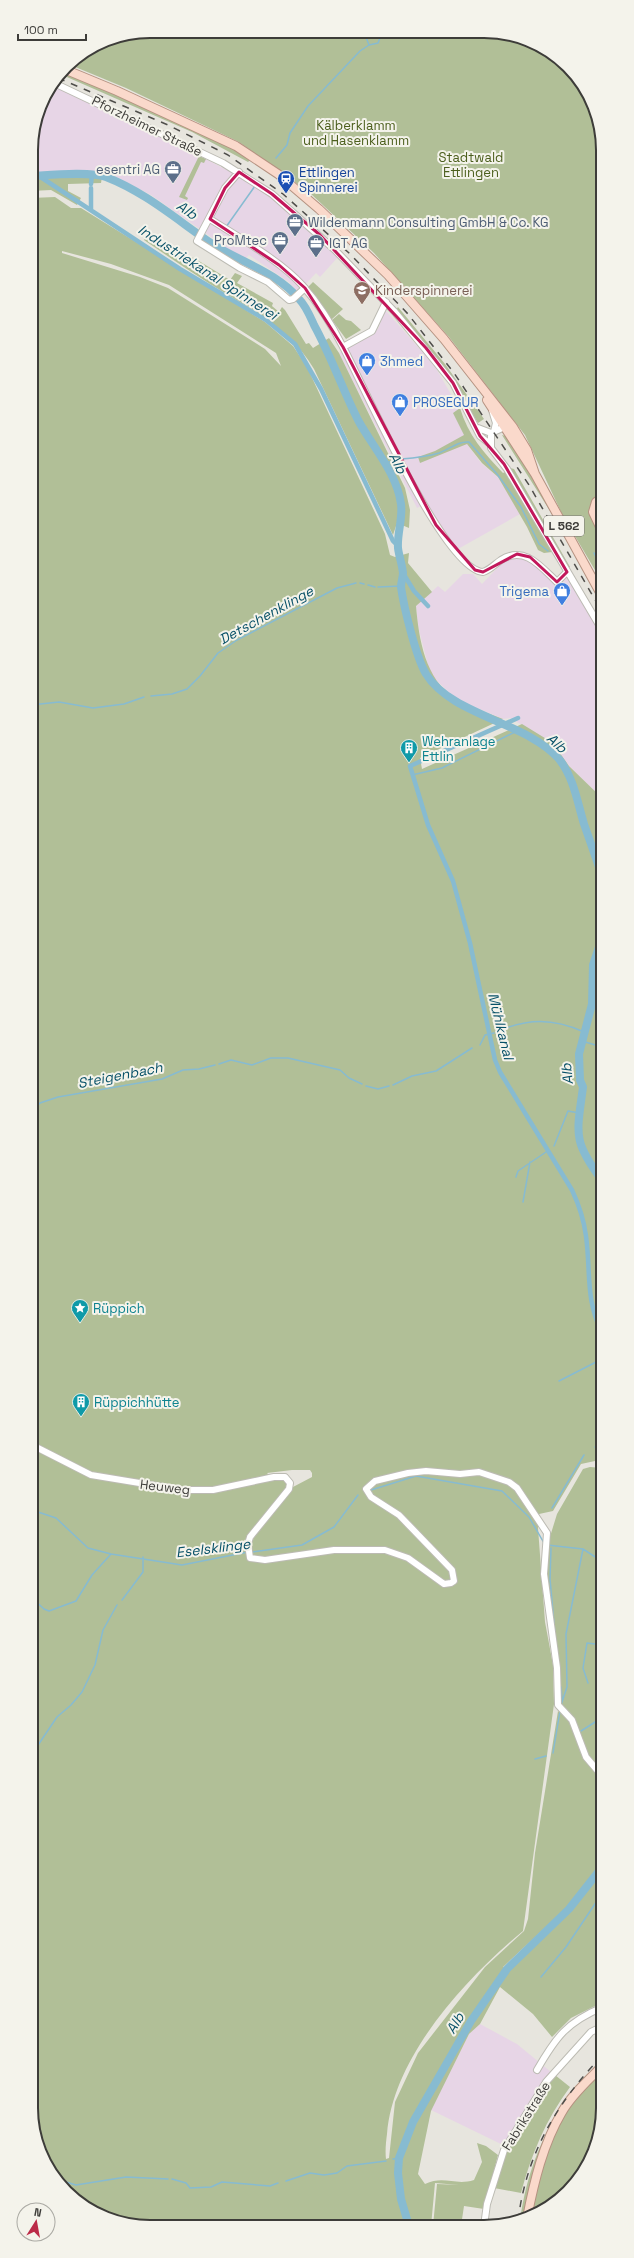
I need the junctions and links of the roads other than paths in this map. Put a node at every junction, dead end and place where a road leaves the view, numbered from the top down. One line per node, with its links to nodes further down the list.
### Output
1 (71, 71): 8 (main road, L 562)
2 (59, 85): 3 (street, Pforzheimer Straße)
3 (239, 172): 4 (street); 6 (street, Pforzheimer Straße)
4 (210, 219): 5 (street); 5 (street)
5 (303, 289): 7 (street)
6 (386, 302): 7 (street); 11 (street, Pforzheimer Straße)
7 (343, 347): 16 (street)
8 (483, 391): 9 (main road, L 562); 10 (main road, L 562)
9 (492, 409): 10 (main road, L 562); 12 (street)
10 (507, 426): 12 (street); 17 (main road, L 562)
11 (478, 428): 12 (street); 13 (street, Pforzheimer Straße)
12 (492, 432): 13 (street)
13 (490, 444): 16 (street, Pforzheimer Straße)
14 (596, 502): 15 (main road)
15 (596, 518)
16 (567, 572): 18 (street, Pforzheimer Straße)
17 (596, 585)
18 (596, 618)
19 (38, 1448): 20 (street, Heuweg)
20 (596, 1768)
21 (596, 2010): 23 (street, Fabrikstraße)
22 (596, 2030): 26 (street, Fabrikstraße)
23 (537, 2070)
24 (596, 2072): 25 (main road)
25 (529, 2210)
26 (485, 2220)

